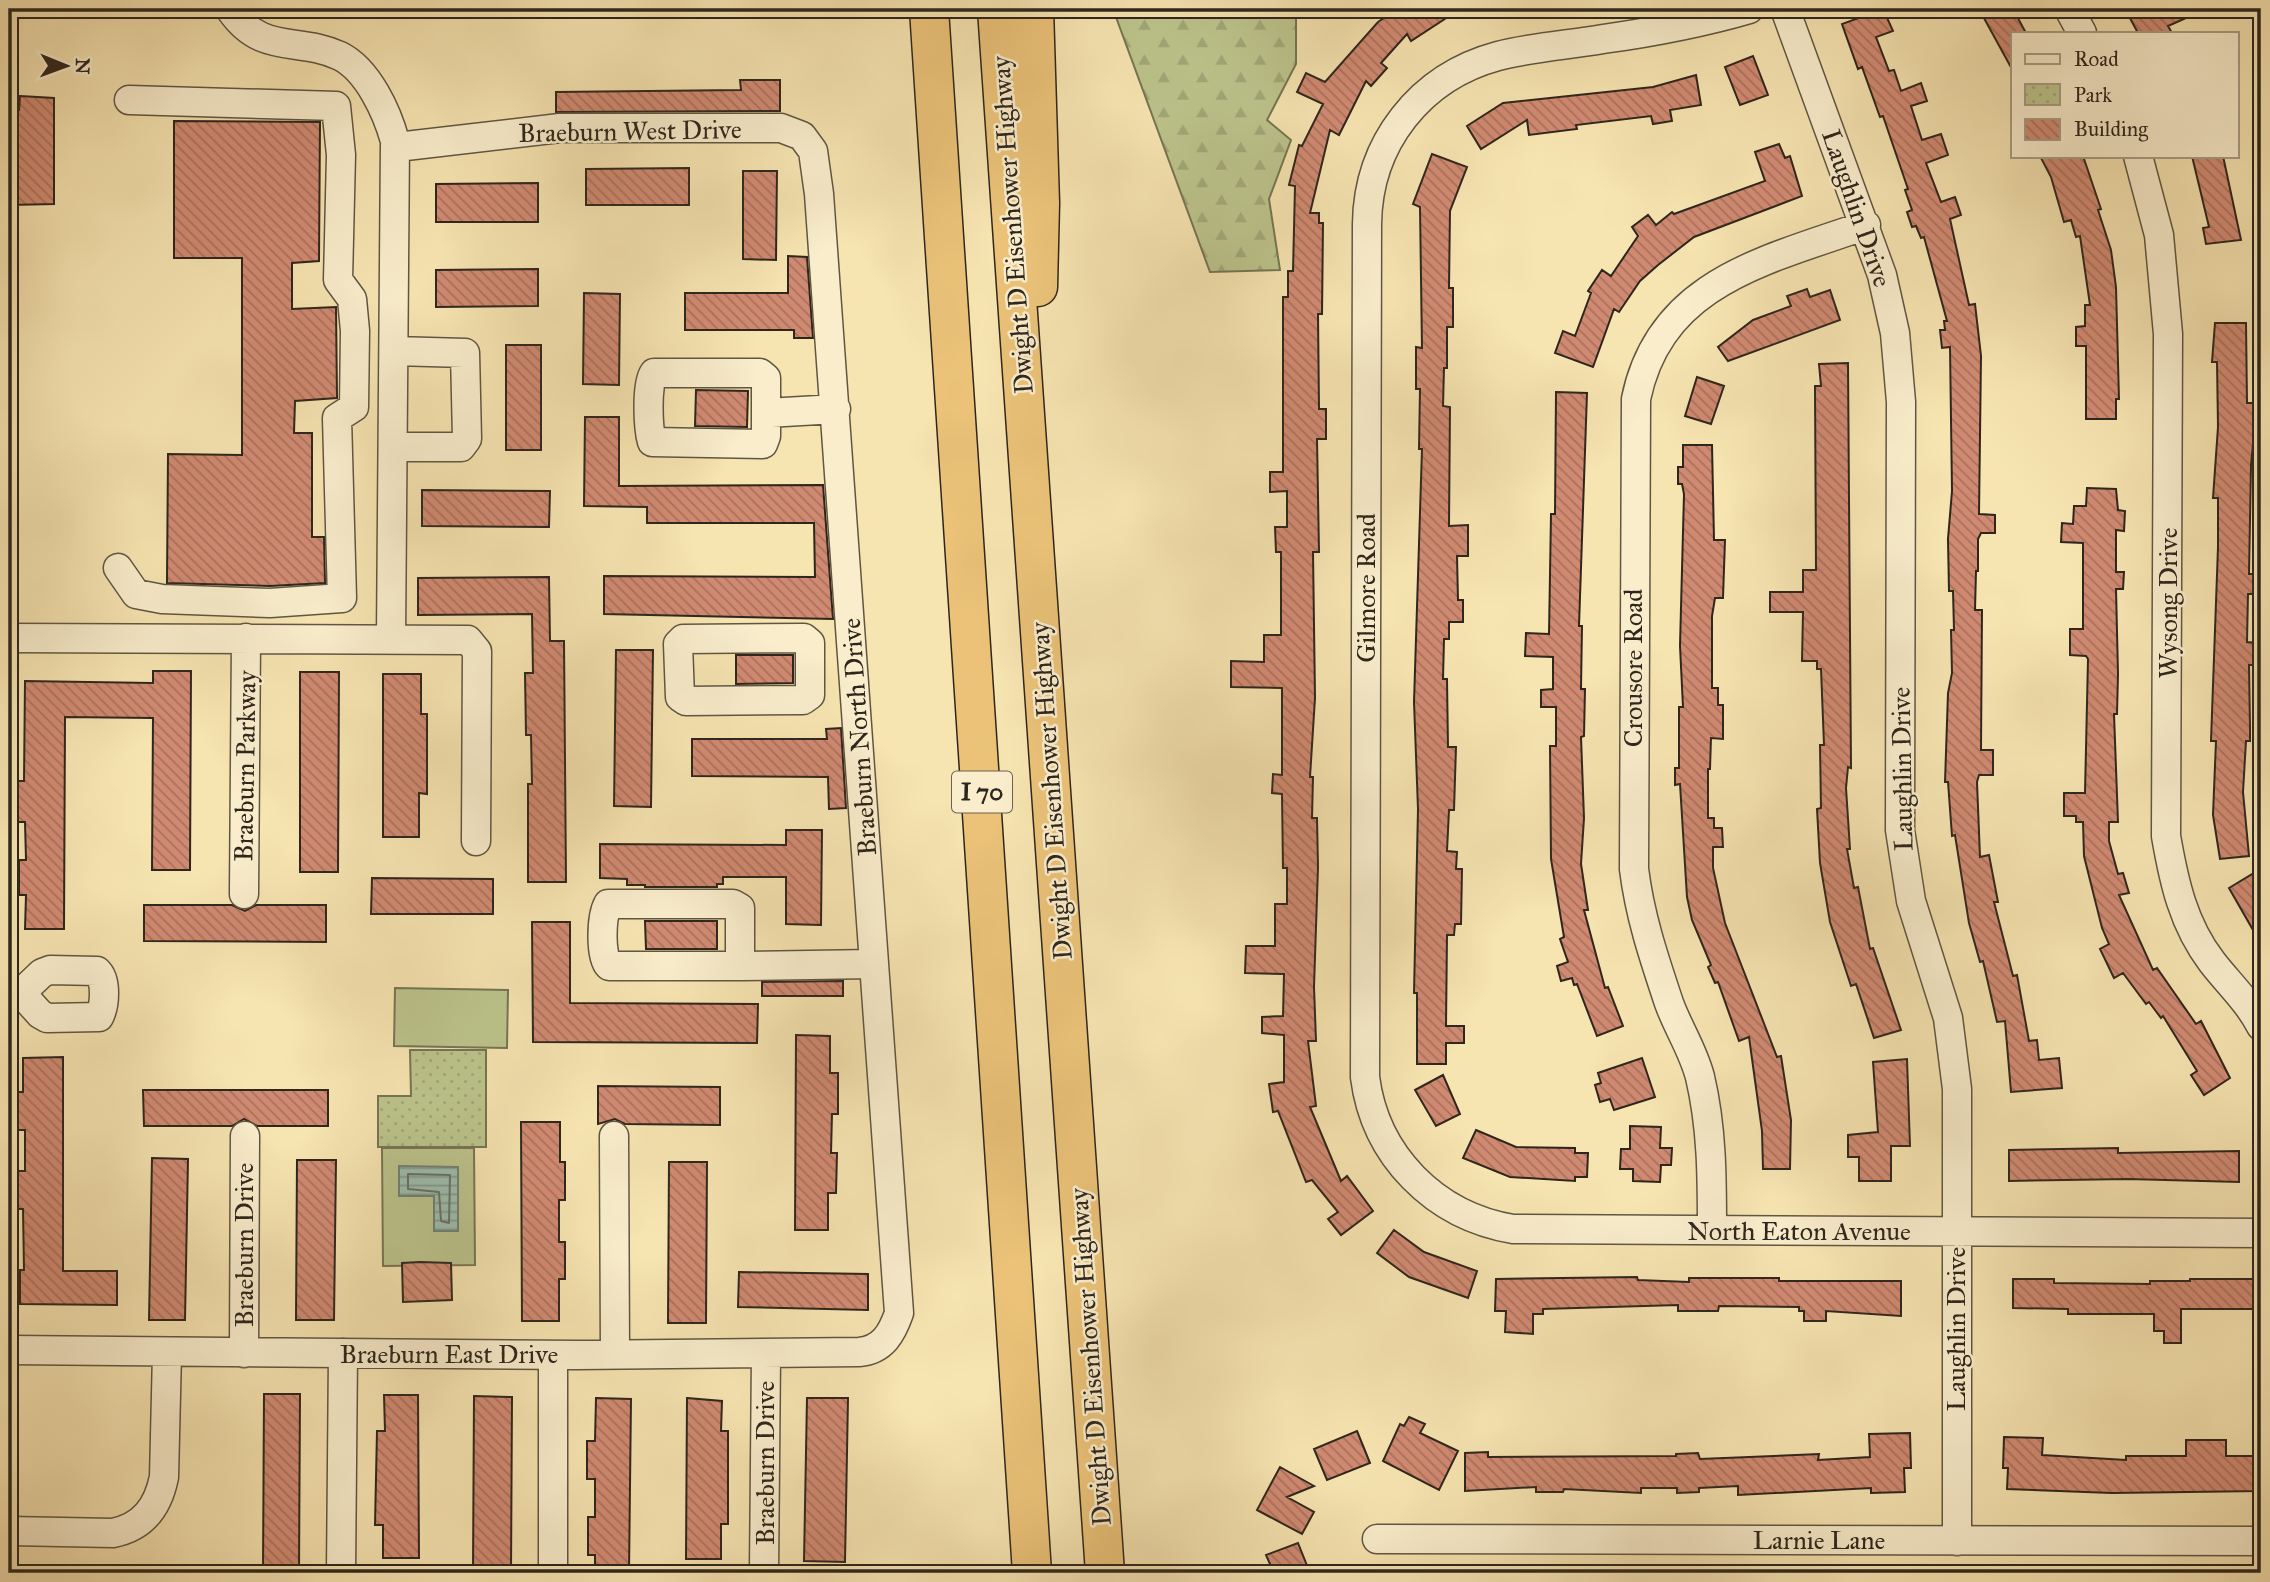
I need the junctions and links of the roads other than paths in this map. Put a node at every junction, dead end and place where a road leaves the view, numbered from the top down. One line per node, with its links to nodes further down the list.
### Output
1 (230, 9): 11 (street)
2 (997, 9): 18 (highway, Dwight D Eisenhower Highway / I 70)
3 (1034, 9): 18 (highway)
4 (1749, 9): 32 (street, Gilmore Road)
5 (1785, 9): 13 (street, Laughlin Drive)
6 (2069, 9): 8 (street)
7 (928, 10): 53 (highway, I 70)
8 (2081, 32)
9 (129, 100): 19 (street)
10 (802, 136): 11 (street, Braeburn West Drive); 15 (street, Braeburn North Drive)
11 (397, 147): 14 (street)
12 (2139, 158): 31 (street, Wysong Drive)
13 (1866, 225): 35 (street, Crousore Road); 36 (street, Laughlin Drive)
14 (394, 351): 17 (street); 17 (street)
15 (836, 409): 16 (street); 24 (street, Braeburn North Drive)
16 (767, 413): 16 (street)
17 (393, 447): 22 (street)
18 (1034, 548): 54 (highway, Dwight D Eisenhower Highway / I 70)
19 (118, 568)
20 (9, 638): 21 (street, Braeburn Parkway)
21 (246, 638): 22 (street, Braeburn Parkway); 28 (street, Braeburn Parkway)
22 (391, 639): 27 (street, Braeburn Parkway)
23 (810, 649): 24 (street); 25 (street); 25 (street)
24 (853, 649): 26 (street, Braeburn North Drive)
25 (810, 691): 26 (street)
26 (857, 692): 29 (street, Braeburn North Drive)
27 (477, 841)
28 (244, 894)
29 (873, 964): 30 (street); 38 (street, Braeburn North Drive)
30 (740, 966): 30 (street)
31 (2261, 1026)
32 (1379, 1128): 35 (street, North Eaton Avenue)
33 (245, 1136): 41 (street, Braeburn Drive)
34 (614, 1136): 44 (street)
35 (1712, 1230): 36 (street, North Eaton Avenue)
36 (1956, 1232): 37 (street, North Eaton Avenue); 48 (street, Laughlin Drive)
37 (2261, 1233)
38 (886, 1339): 43 (street, Braeburn East Drive)
39 (9, 1350): 40 (street, Braeburn East Drive)
40 (167, 1353): 41 (street, Braeburn East Drive); 46 (street)
41 (244, 1353): 42 (street, Braeburn East Drive)
42 (343, 1353): 45 (street, Braeburn East Drive); 50 (street)
43 (766, 1353): 44 (street, Braeburn East Drive); 52 (street, Braeburn Drive)
44 (615, 1354): 45 (street, Braeburn East Drive)
45 (553, 1355): 51 (street)
46 (9, 1531)
47 (1377, 1539): 48 (street, Larnie Lane)
48 (1957, 1541): 49 (street, Larnie Lane)
49 (2261, 1541)
50 (341, 1573)
51 (553, 1573)
52 (764, 1573)
53 (1032, 1573)
54 (1105, 1573)

